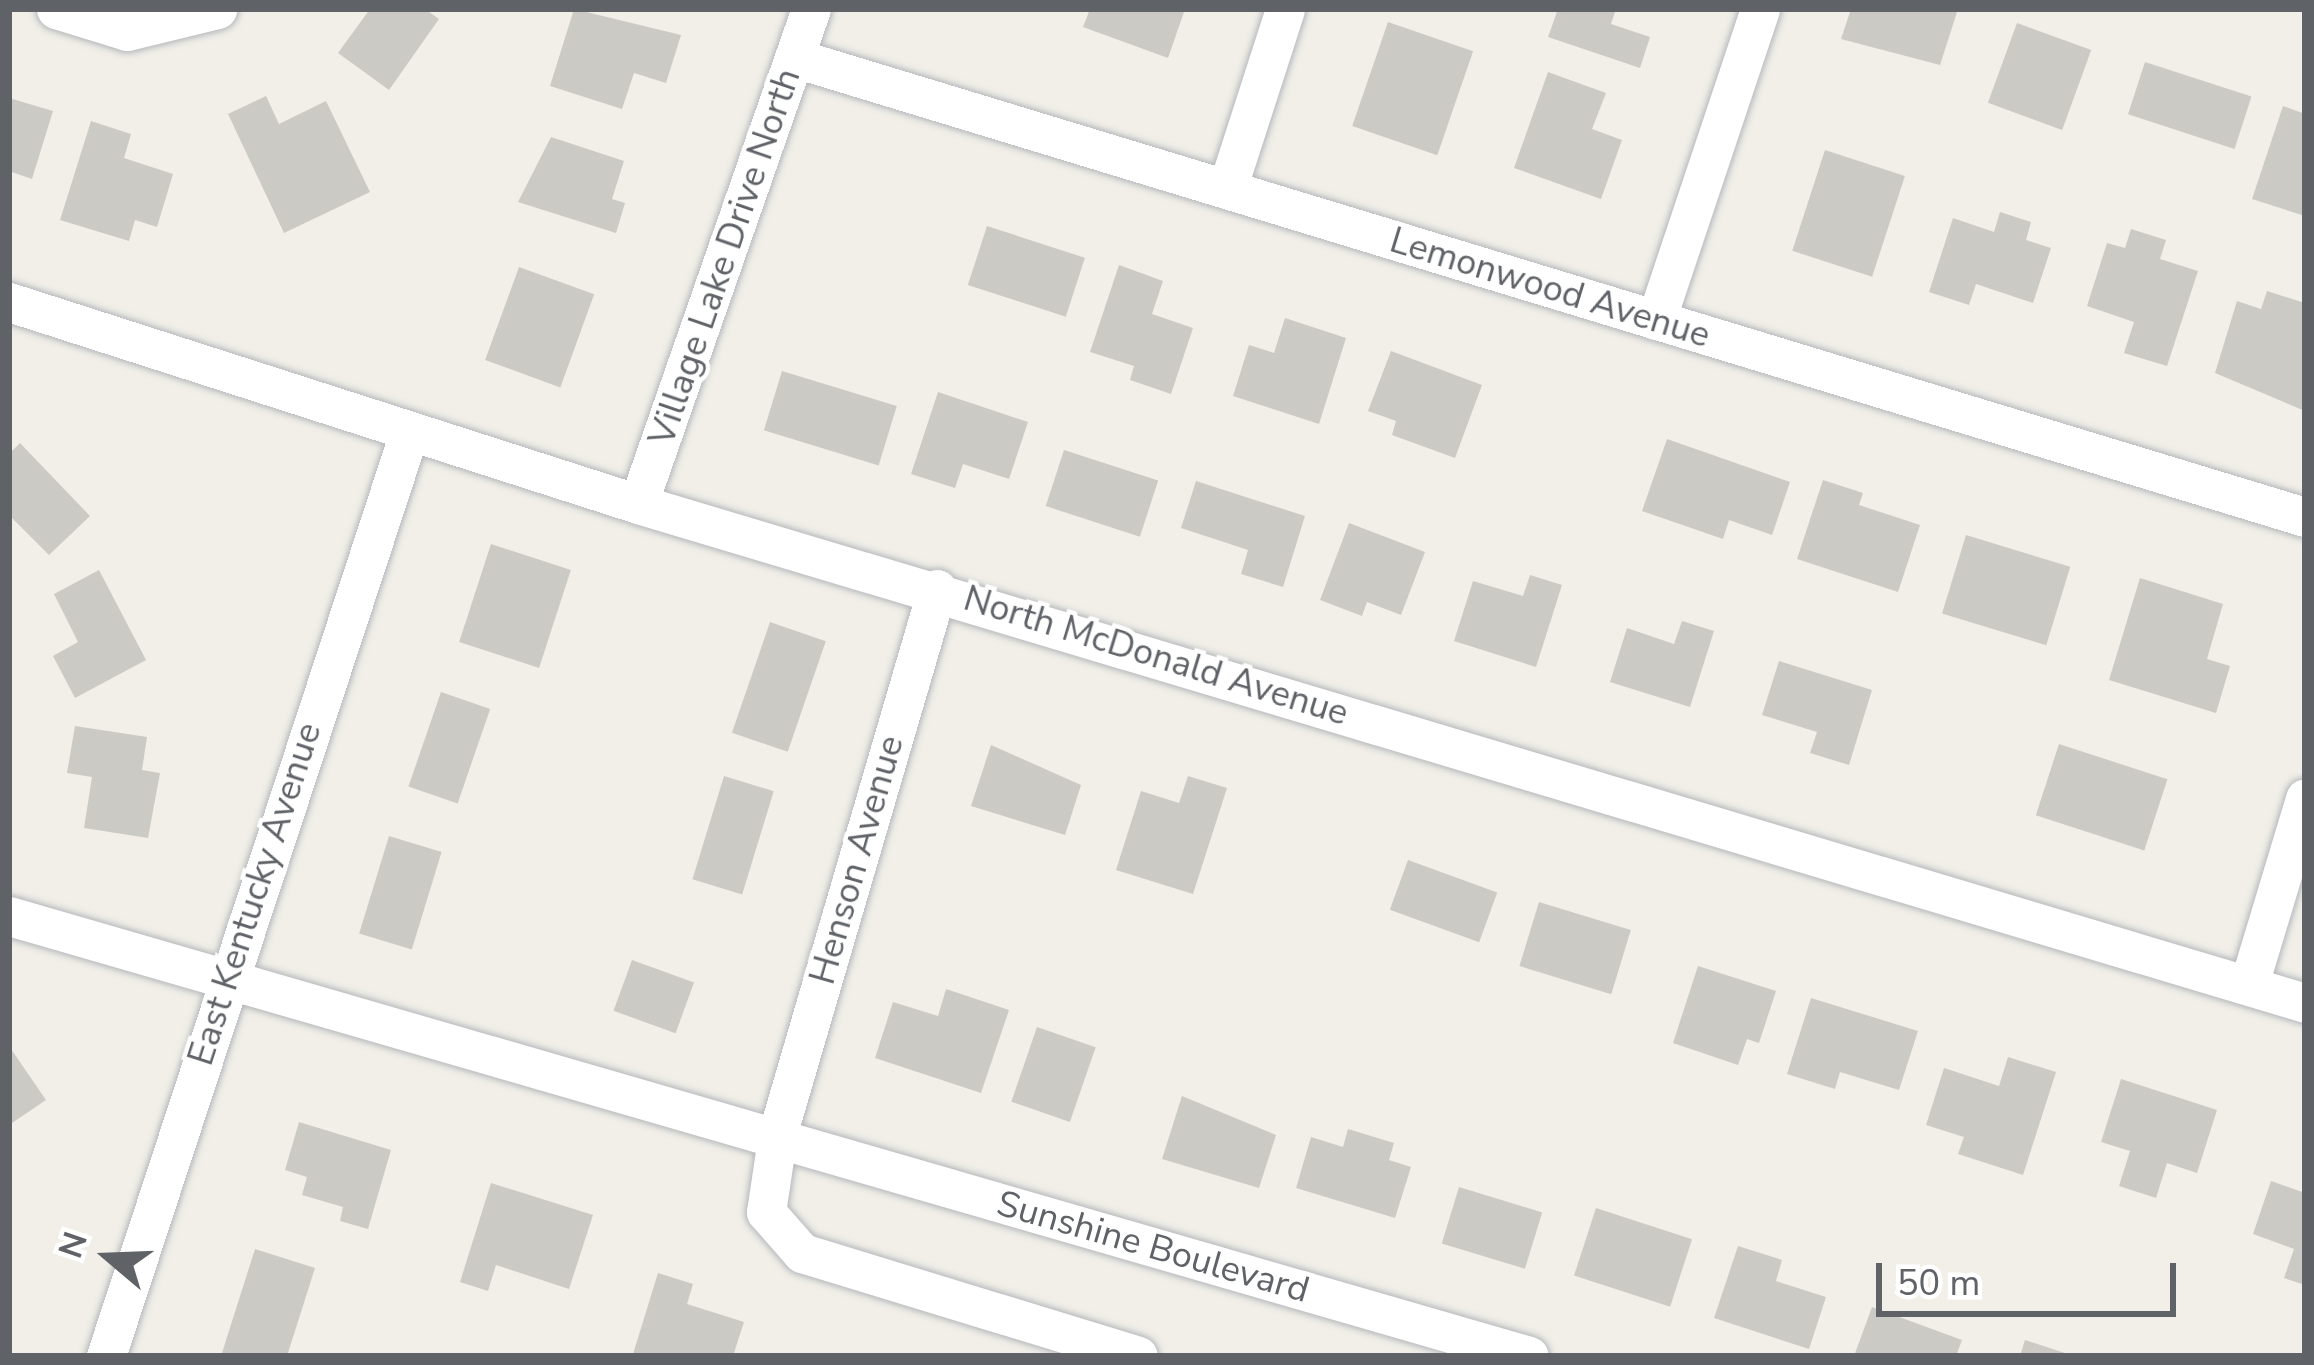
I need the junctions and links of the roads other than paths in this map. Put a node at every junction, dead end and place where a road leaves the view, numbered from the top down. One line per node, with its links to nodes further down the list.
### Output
1 (56, 9): 5 (street)
2 (811, 9): 6 (street, Village Lake Drive North)
3 (1285, 9): 7 (street)
4 (1760, 9): 9 (street)
5 (209, 14)
6 (795, 58): 7 (street, Lemonwood Avenue); 11 (street, Village Lake Drive North)
7 (1227, 189): 9 (street, Lemonwood Avenue)
8 (9, 302): 10 (street, North McDonald Avenue)
9 (1657, 320): 12 (street, Lemonwood Avenue)
10 (409, 433): 11 (street, North McDonald Avenue); 16 (street, East Kentucky Avenue)
11 (638, 504): 13 (street, North McDonald Avenue)
12 (2305, 517)
13 (937, 589): 17 (street, North McDonald Avenue); 19 (street, Henson Avenue)
14 (2305, 798): 17 (street)
15 (9, 916): 16 (street, Sunshine Boulevard)
16 (226, 979): 19 (street, Sunshine Boulevard); 20 (street, East Kentucky Avenue)
17 (2249, 984): 18 (street, North McDonald Avenue)
18 (2305, 1003)
19 (778, 1132): 21 (street); 22 (street, Sunshine Boulevard)
20 (106, 1356)
21 (1138, 1356)
22 (1529, 1356)

